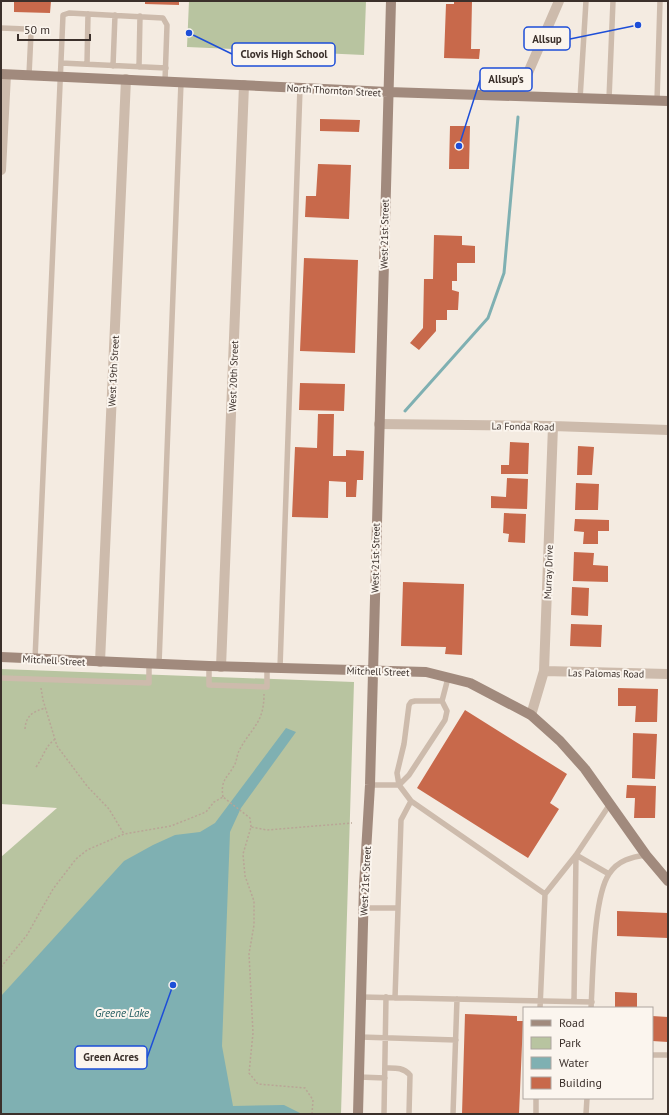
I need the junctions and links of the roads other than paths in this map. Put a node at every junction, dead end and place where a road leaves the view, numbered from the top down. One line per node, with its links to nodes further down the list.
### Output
1 (391, 1): 23 (street, West 21st Street)
2 (559, 1): 24 (street)
3 (586, 1): 25 (lane)
4 (612, 1): 26 (lane)
5 (660, 1): 27 (lane)
6 (88, 14): 7 (lane); 10 (lane); 11 (lane)
7 (115, 15): 8 (lane); 12 (lane)
8 (140, 16): 13 (lane); 14 (lane)
9 (1, 28): 16 (lane)
10 (61, 63): 11 (lane); 17 (lane)
11 (87, 64): 12 (lane)
12 (113, 66): 13 (lane)
13 (139, 67): 14 (lane)
14 (166, 68): 19 (lane)
15 (3, 74): 16 (street, North Thornton Street); 29 (street)
16 (29, 76): 17 (street, North Thornton Street)
17 (61, 77): 18 (street, North Thornton Street); 34 (lane)
18 (126, 79): 19 (street, North Thornton Street); 35 (street, West 19th Street)
19 (165, 81): 20 (street, North Thornton Street)
20 (181, 82): 21 (street, North Thornton Street); 36 (lane)
21 (244, 85): 22 (street, North Thornton Street); 38 (street, West 20th Street)
22 (300, 88): 23 (street, North Thornton Street); 40 (lane)
23 (388, 92): 24 (street, North Thornton Street); 30 (street, West 21st Street)
24 (518, 96): 25 (street, North Thornton Street)
25 (580, 99): 26 (street, North Thornton Street)
26 (609, 99): 27 (street, North Thornton Street)
27 (657, 101): 28 (street, North Thornton Street)
28 (668, 101)
29 (1, 170)
30 (379, 424): 31 (street, La Fonda Road); 41 (street, West 21st Street)
31 (553, 426): 32 (street, La Fonda Road); 42 (street, Murray Drive)
32 (668, 430)
33 (1, 657): 34 (street, Mitchell Street)
34 (35, 659): 35 (street, Mitchell Street)
35 (100, 662): 36 (street, Mitchell Street)
36 (154, 664): 37 (street, Mitchell Street); 44 (lane)
37 (209, 666): 38 (street, Mitchell Street); 39 (lane)
38 (221, 667): 39 (street, Mitchell Street)
39 (268, 668): 40 (street, Mitchell Street)
40 (280, 668): 41 (street, Mitchell Street)
41 (372, 670): 45 (street, Mitchell Street); 48 (street, West 21st Street)
42 (544, 671): 43 (street, Las Palomas Road); 47 (street, Murray Drive)
43 (668, 674)
44 (1, 678)
45 (448, 678): 46 (lane); 47 (street, Mitchell Street)
46 (442, 701): 49 (lane); 49 (lane)
47 (531, 715): 51 (street, Mitchell Street)
48 (370, 785): 49 (lane); 57 (street, West 21st Street)
49 (399, 785): 50 (lane)
50 (411, 801): 56 (lane); 58 (lane)
51 (610, 804): 52 (lane); 53 (street, Mitchell Street)
52 (576, 855): 54 (lane); 56 (lane); 64 (lane)
53 (646, 855): 54 (lane); 55 (street, Mitchell Street)
54 (610, 874): 65 (lane)
55 (668, 881)
56 (545, 894): 63 (lane)
57 (364, 908): 58 (lane); 59 (street, West 21st Street)
58 (398, 908): 61 (lane)
59 (361, 997): 60 (lane); 67 (street, West 21st Street)
60 (386, 997): 61 (lane); 68 (lane)
61 (395, 998): 62 (lane)
62 (457, 999): 63 (lane); 69 (lane)
63 (541, 1001): 64 (lane); 66 (lane)
64 (574, 1001): 65 (lane)
65 (591, 1005)
66 (540, 1007)
67 (360, 1037): 68 (lane); 73 (street, West 21st Street)
68 (385, 1038): 69 (lane); 72 (lane)
69 (456, 1040): 80 (lane)
70 (653, 1055): 71 (lane)
71 (668, 1055)
72 (385, 1068): 74 (lane); 79 (lane)
73 (359, 1078): 74 (lane); 77 (street, West 21st Street)
74 (385, 1078): 78 (lane)
75 (536, 1099): 81 (lane)
76 (587, 1099): 82 (lane)
77 (358, 1114)
78 (384, 1114)
79 (409, 1114)
80 (453, 1114)
81 (536, 1114)
82 (586, 1114)

